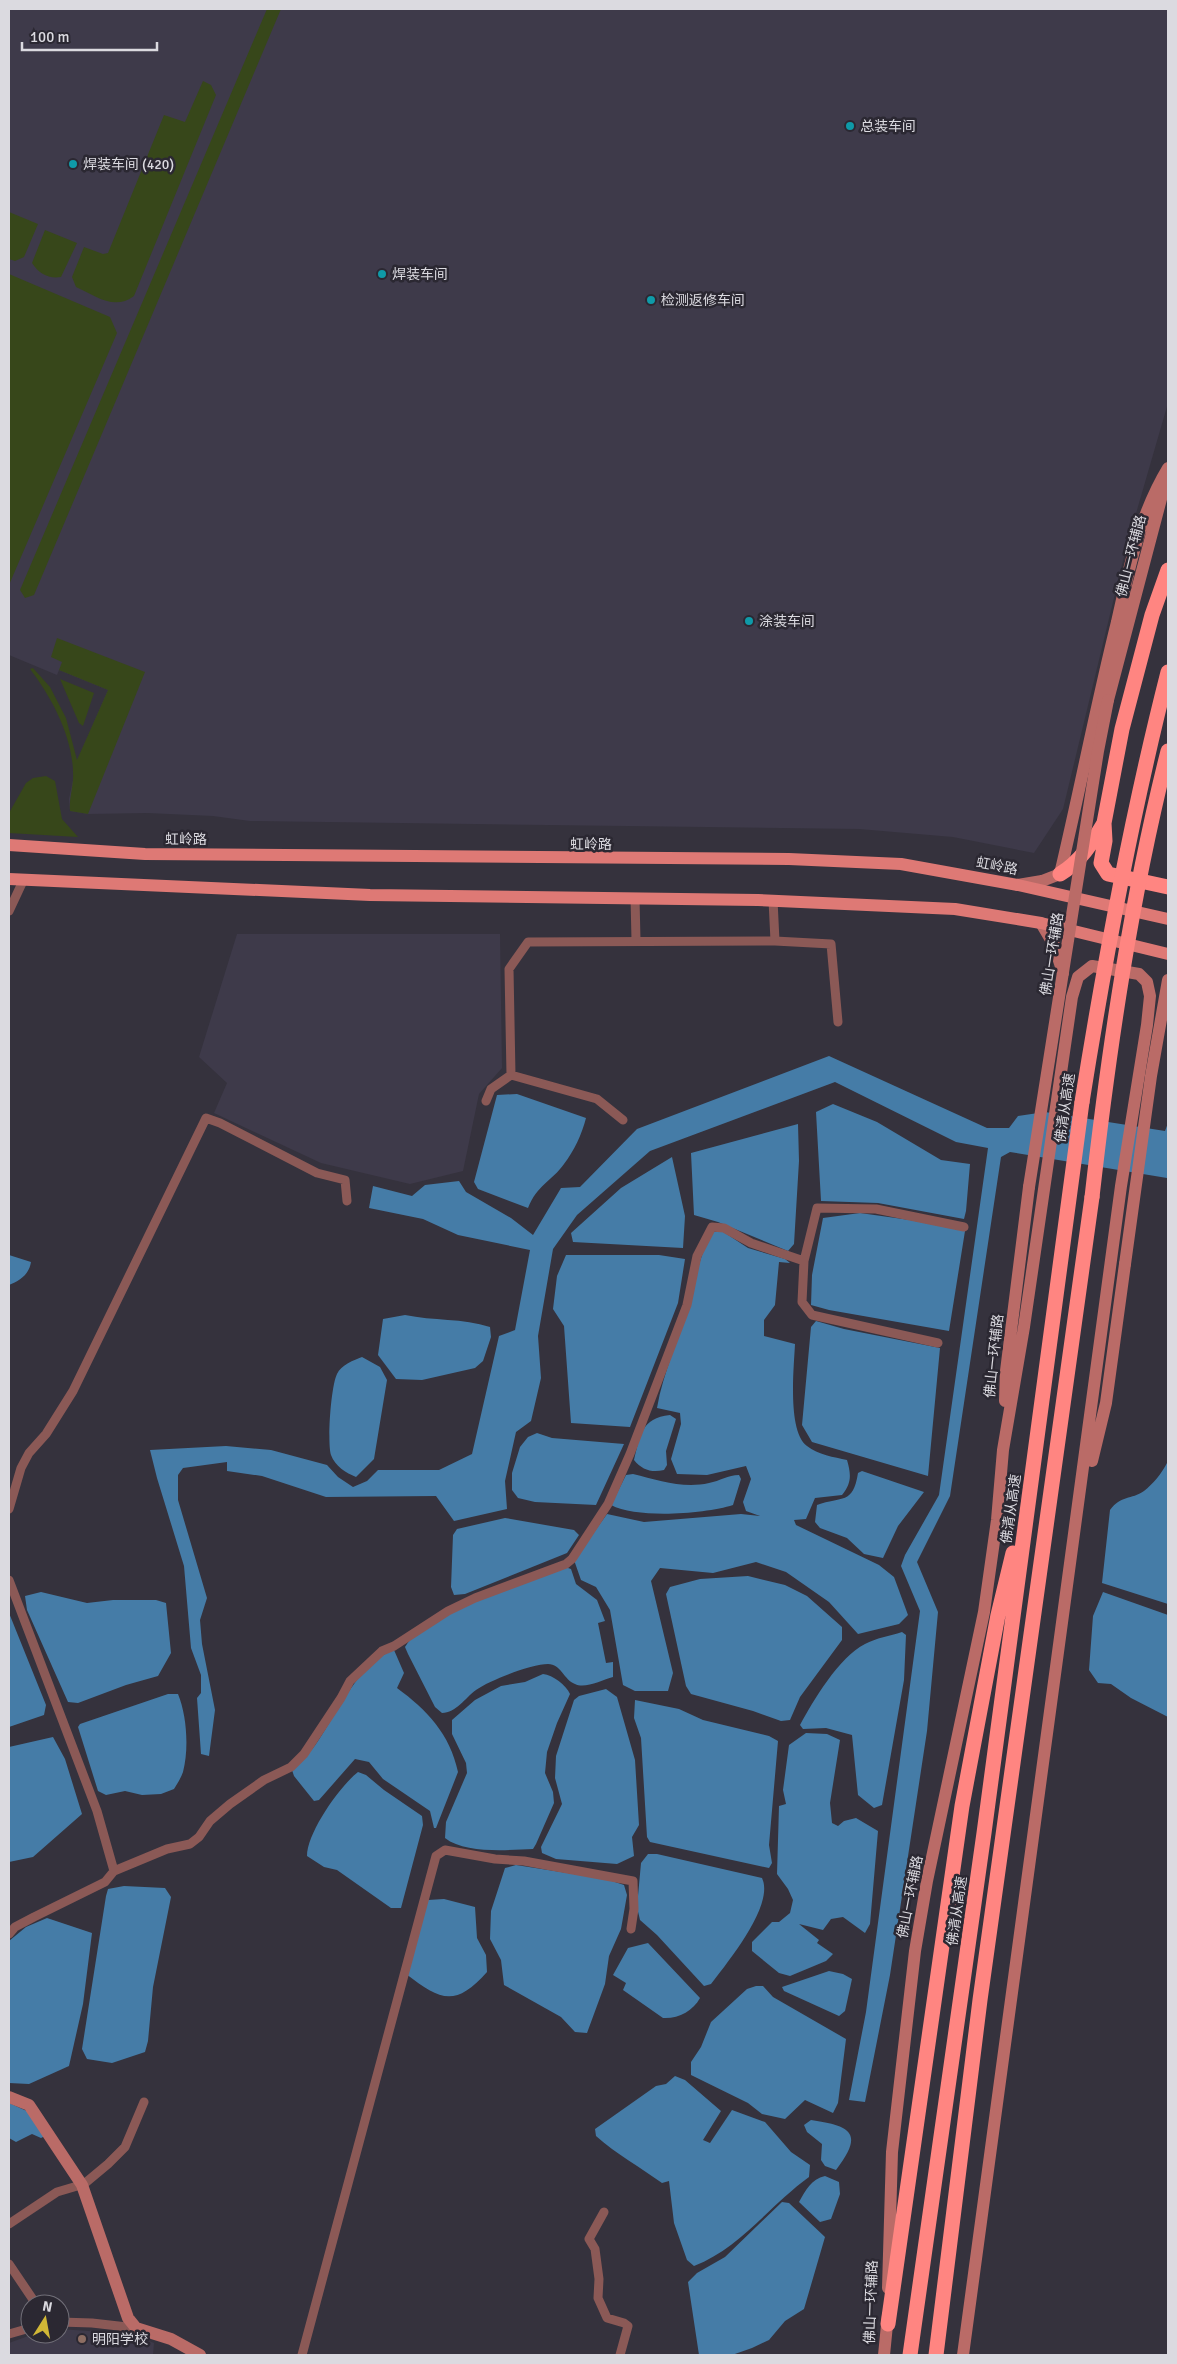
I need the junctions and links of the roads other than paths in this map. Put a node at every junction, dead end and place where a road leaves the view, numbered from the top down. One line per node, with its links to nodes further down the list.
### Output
1 (1168, 469): 7 (main road); 32 (main road, 佛山一环辅路, bridge)
2 (1168, 570): 5 (highway)
3 (1168, 672): 33 (highway, 佛清从高速, bridge)
4 (1168, 751): 55 (highway, bridge)
5 (1104, 823): 7 (highway); 11 (highway)
6 (9, 846): 10 (main road, 虹岭路)
7 (1060, 874): 10 (main road)
8 (9, 879): 9 (main road)
9 (22, 881): 12 (main road); 14 (street)
10 (1018, 885): 15 (main road, 虹岭路)
11 (1168, 887)
12 (635, 898): 13 (main road); 17 (street)
13 (773, 900): 16 (main road); 18 (street)
14 (9, 911)
15 (1168, 919)
16 (1041, 923): 19 (main road); 21 (main road)
17 (636, 940): 18 (street); 25 (street)
18 (775, 941): 23 (street)
19 (1168, 954)
20 (1168, 980): 35 (main road, bridge)
21 (1072, 997): 24 (main road, 佛山一环辅路); 32 (main road, 佛山一环辅路)
22 (1168, 998): 24 (main road)
23 (838, 1022)
24 (1147, 1025): 35 (main road, 佛山一环辅路)
25 (511, 1076): 26 (street); 27 (street)
26 (486, 1101)
27 (623, 1120)
28 (347, 1200): 34 (street)
29 (964, 1227): 30 (street)
30 (804, 1261): 31 (street); 37 (street)
31 (938, 1343)
32 (1003, 1450): 48 (main road, 佛山一环辅路)
33 (1033, 1472): 48 (highway); 54 (highway, 佛清从高速)
34 (9, 1509)
35 (1076, 1524): 56 (main road)
36 (9, 1580): 37 (street)
37 (114, 1871): 39 (street)
38 (631, 1929): 51 (street)
39 (9, 1934)
40 (9, 2097): 42 (main road)
41 (144, 2102): 42 (street)
42 (82, 2184): 44 (street); 49 (main road)
43 (604, 2212): 52 (street)
44 (9, 2224)
45 (9, 2264): 46 (street)
46 (29, 2294)
47 (70, 2322): 49 (street)
48 (888, 2324): 53 (main road, 佛山一环辅路)
49 (136, 2328): 50 (main road)
50 (200, 2355)
51 (302, 2355)
52 (620, 2355)
53 (884, 2355)
54 (910, 2355)
55 (936, 2355)
56 (963, 2355)

